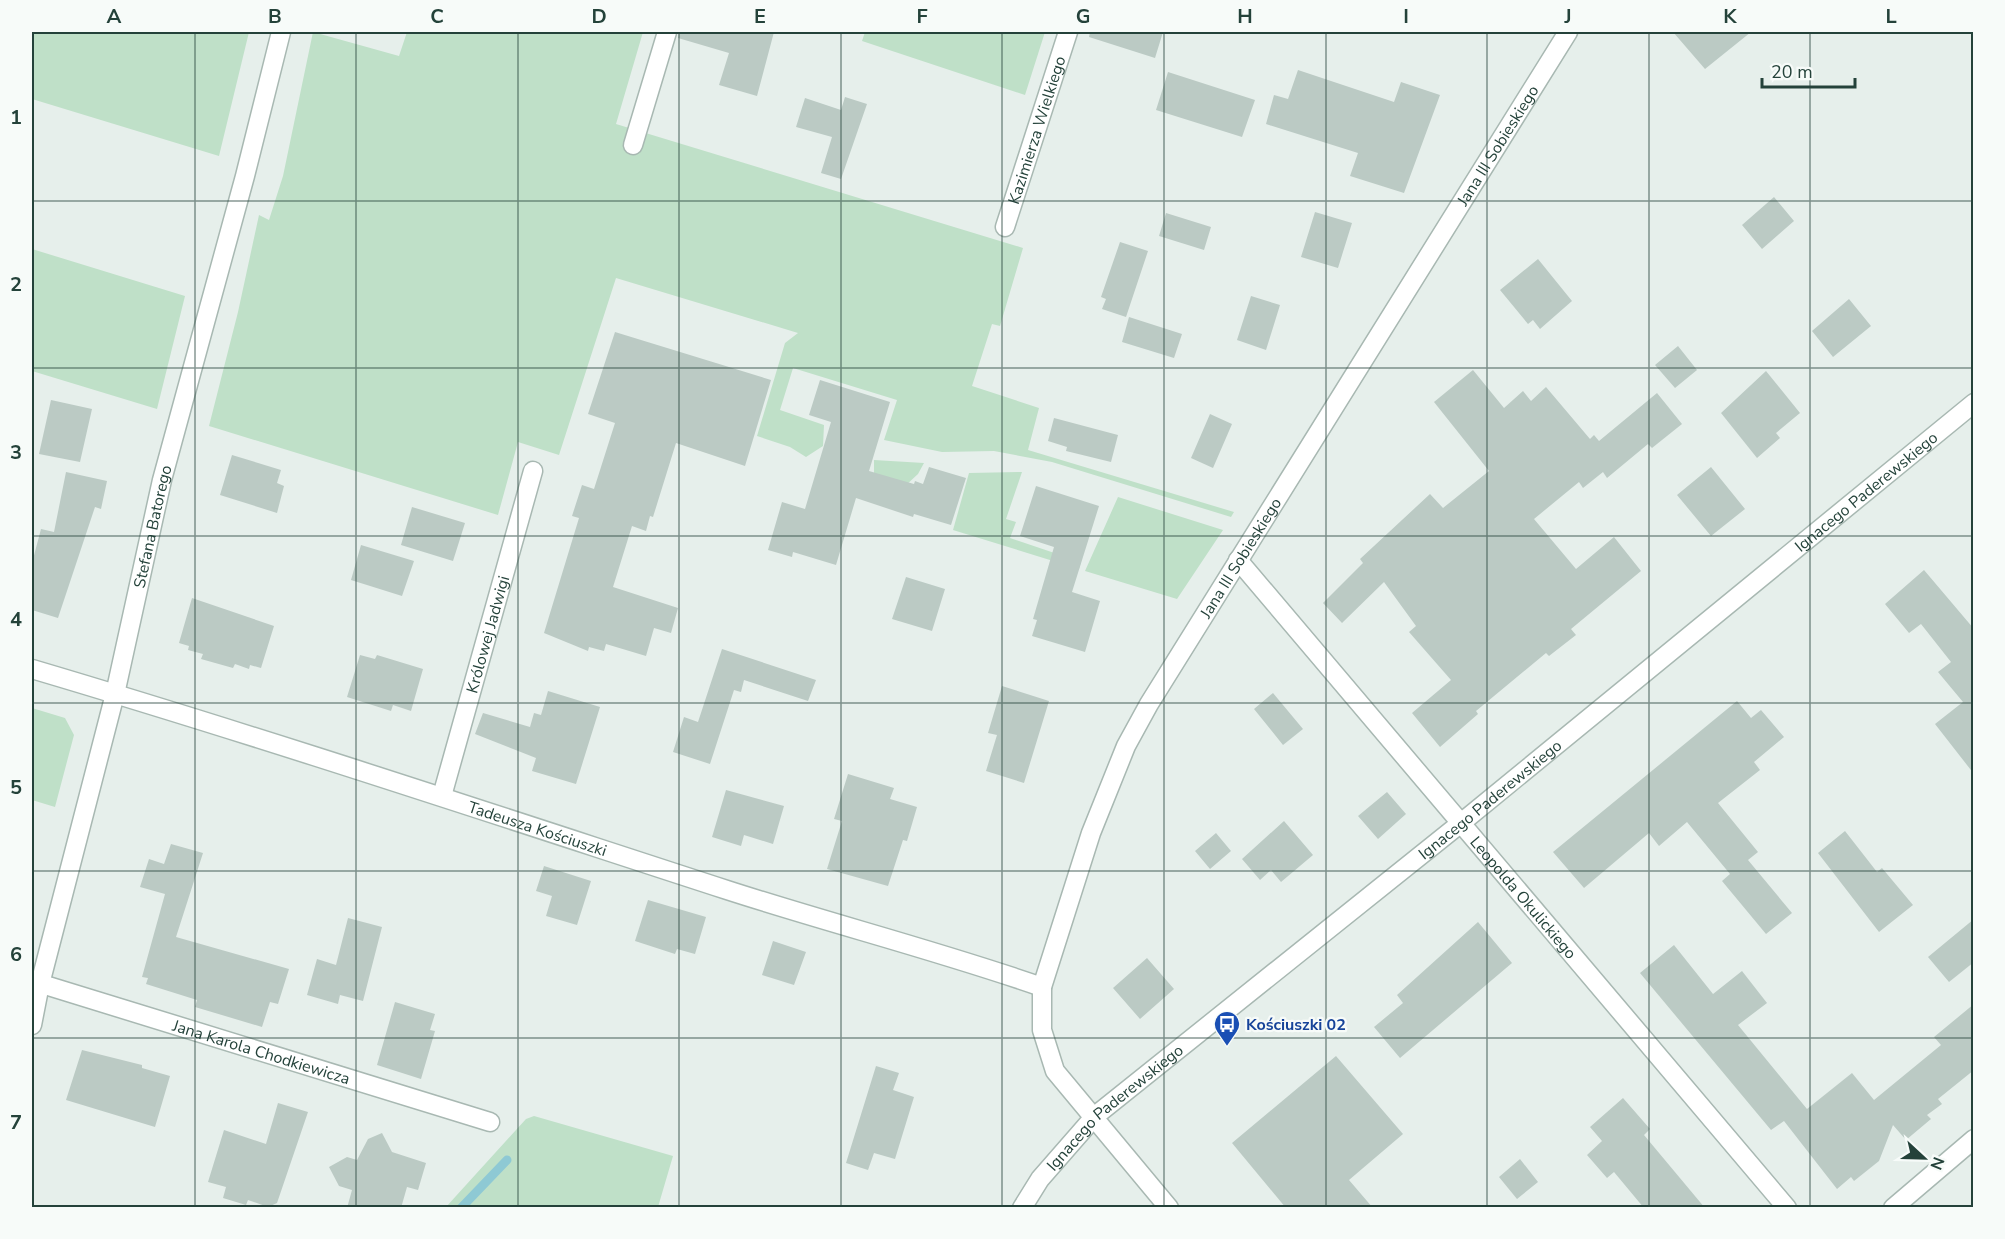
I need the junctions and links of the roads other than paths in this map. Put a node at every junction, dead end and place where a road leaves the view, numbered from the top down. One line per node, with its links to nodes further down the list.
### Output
1 (281, 32): 11 (street, Stefana Batorego)
2 (667, 32): 5 (street)
3 (1068, 32): 6 (street, Kazimierza Wielkiego)
4 (1568, 32): 9 (street, Jana III Sobieskiego)
5 (633, 145)
6 (1005, 227)
7 (1974, 404): 13 (street, Ignacego Paderewskiego)
8 (533, 471): 12 (street, Królowej Jadwigi)
9 (1238, 560): 13 (street, Leopolda Okulickiego); 15 (street, Jana III Sobieskiego)
10 (32, 669): 11 (street, Tadeusza Kościuszki)
11 (115, 694): 12 (street, Tadeusza Kościuszki); 14 (street, Stefana Batorego)
12 (442, 796): 15 (street, Tadeusza Kościuszki)
13 (1461, 823): 17 (street, Ignacego Paderewskiego); 22 (street, Leopolda Okulickiego)
14 (36, 982): 16 (street, Stefana Batorego); 18 (street, Jana Karola Chodkiewicza)
15 (1042, 987): 17 (street, Jana III Sobieskiego)
16 (32, 1025)
17 (1095, 1116): 20 (street, Ignacego Paderewskiego); 21 (street)
18 (490, 1122)
19 (1974, 1139): 23 (street)
20 (1022, 1208)
21 (1169, 1208)
22 (1787, 1208)
23 (1893, 1208)

